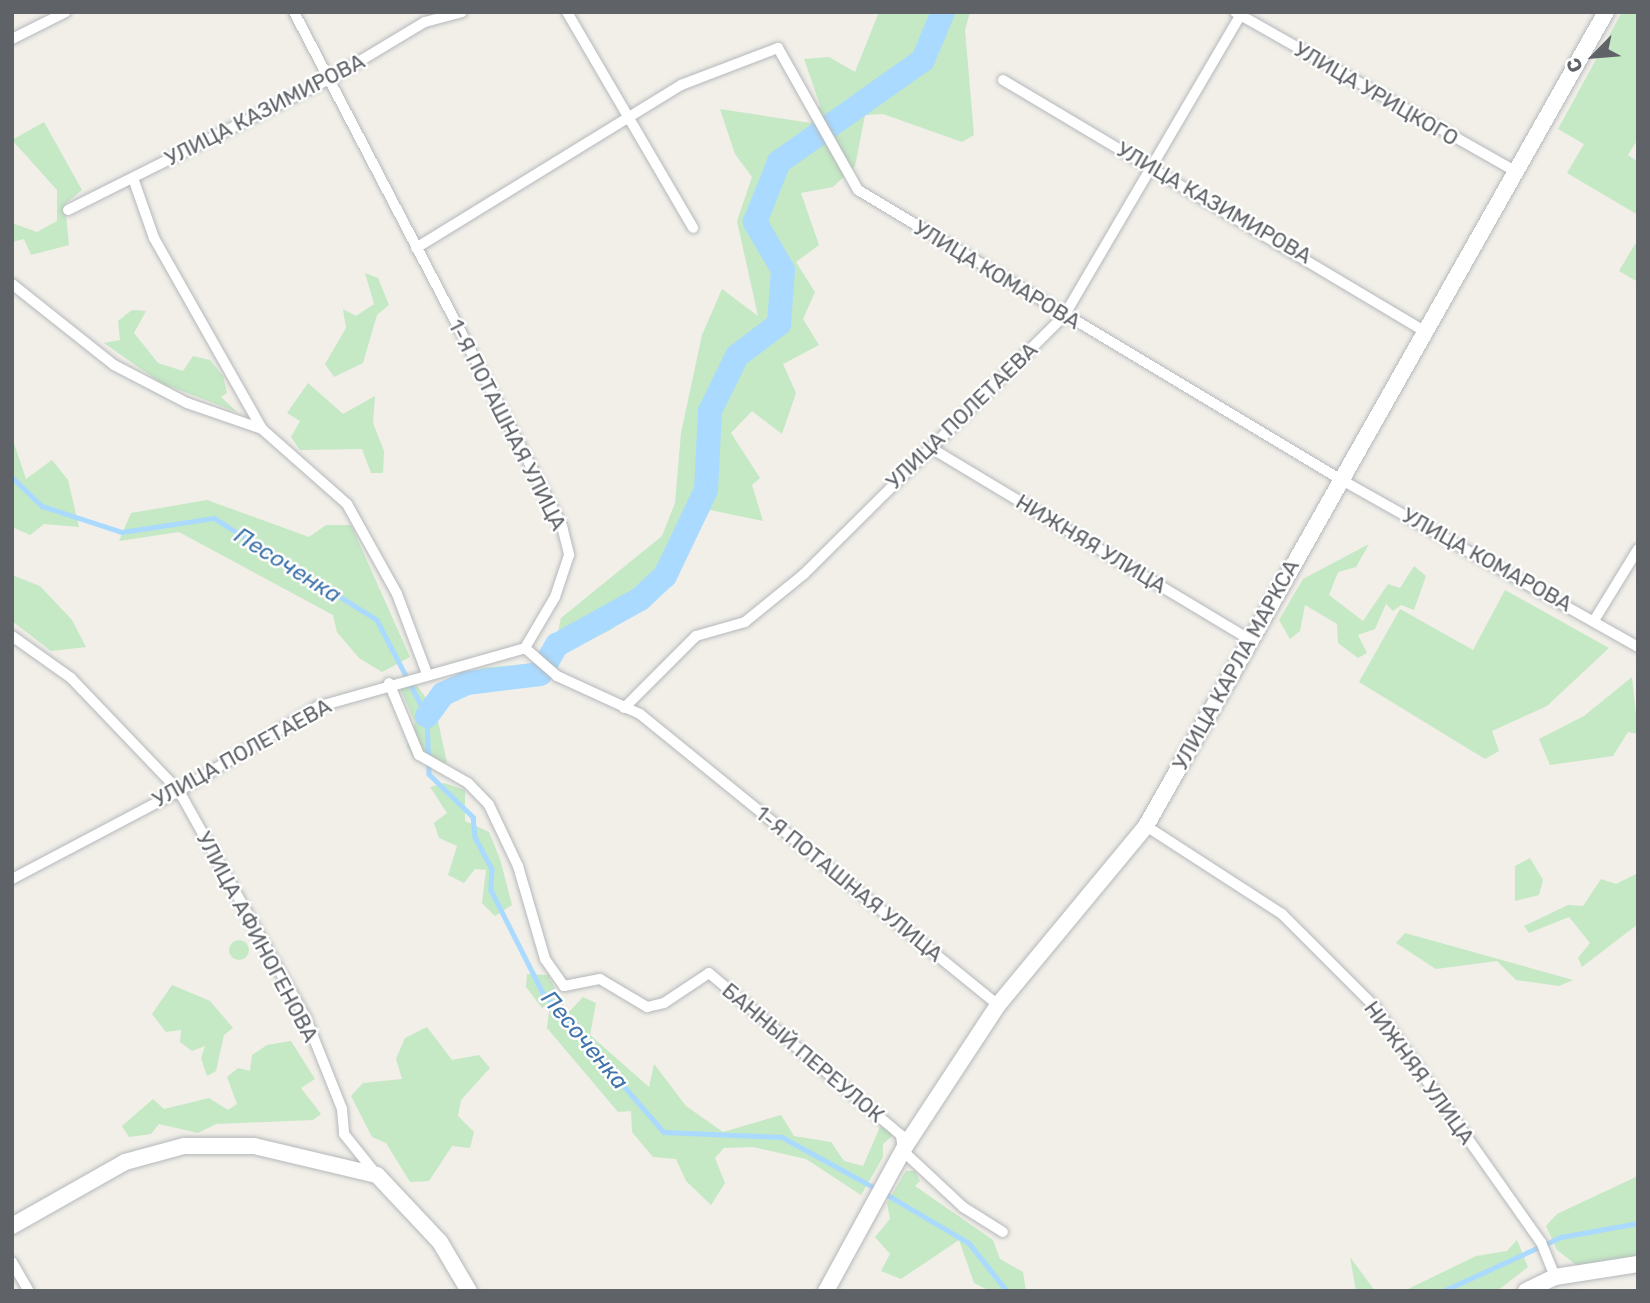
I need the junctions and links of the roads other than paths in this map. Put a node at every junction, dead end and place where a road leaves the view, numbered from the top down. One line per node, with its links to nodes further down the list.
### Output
1 (66, 12): 7 (street)
2 (294, 12): 8 (street, 1-Я ПОТАШНАЯ УЛИЦА)
3 (462, 12): 8 (street, УЛИЦА КАЗИМИРОВА)
4 (566, 12): 10 (street)
5 (1239, 13): 11 (street, УЛИЦА ПОЛЕТАЕВА); 12 (street, УЛИЦА УРИЦКОГО)
6 (1601, 14): 12 (main road, УЛИЦА КАРЛА МАРКСА)
7 (12, 39)
8 (330, 79): 13 (street, УЛИЦА КАЗИМИРОВА); 16 (street, 1-Я ПОТАШНАЯ УЛИЦА)
9 (1003, 80): 11 (street, УЛИЦА КАЗИМИРОВА)
10 (625, 120): 15 (street); 16 (street, УЛИЦА КОМАРОВА); 18 (street, УЛИЦА КОМАРОВА)
11 (1150, 165): 18 (street, УЛИЦА ПОЛЕТАЕВА); 19 (street, УЛИЦА КАЗИМИРОВА)
12 (1518, 173): 19 (main road, УЛИЦА КАРЛА МАРКСА)
13 (133, 178): 14 (street, УЛИЦА КАЗИМИРОВА); 20 (street)
14 (68, 210)
15 (693, 228)
16 (416, 248): 27 (street, 1-Я ПОТАШНАЯ УЛИЦА)
17 (12, 284): 20 (street)
18 (1064, 316): 21 (street, УЛИЦА ПОЛЕТАЕВА); 22 (street, УЛИЦА КОМАРОВА)
19 (1423, 330): 22 (main road, УЛИЦА КАРЛА МАРКСА)
20 (262, 429): 29 (street)
21 (931, 447): 26 (street, НИЖНЯЯ УЛИЦА); 31 (street, УЛИЦА ПОЛЕТАЕВА)
22 (1340, 479): 24 (street, УЛИЦА КОМАРОВА); 26 (main road, УЛИЦА КАРЛА МАРКСА)
23 (1638, 549): 24 (street)
24 (1595, 619): 28 (street, УЛИЦА КОМАРОВА)
25 (12, 636): 32 (street, УЛИЦА АФИНОГЕНОВА)
26 (1250, 640): 33 (main road, УЛИЦА КАРЛА МАРКСА)
27 (525, 648): 29 (street, УЛИЦА ПОЛЕТАЕВА); 31 (street, 1-Я ПОТАШНАЯ УЛИЦА)
28 (1638, 648)
29 (426, 671): 30 (street, УЛИЦА ПОЛЕТАЕВА)
30 (389, 683): 32 (street, УЛИЦА ПОЛЕТАЕВА); 36 (street, БАННЫЙ ПЕРЕУЛОК)
31 (624, 708): 35 (street, 1-Я ПОТАШНАЯ УЛИЦА)
32 (179, 791): 34 (street, УЛИЦА ПОЛЕТАЕВА); 37 (street, УЛИЦА АФИНОГЕНОВА)
33 (1146, 826): 35 (main road, УЛИЦА КАРЛА МАРКСА); 42 (street, НИЖНЯЯ УЛИЦА)
34 (12, 879)
35 (998, 1005): 36 (main road, УЛИЦА КАРЛА МАРКСА)
36 (903, 1151): 39 (street, БАННЫЙ ПЕРЕУЛОК); 45 (main road, УЛИЦА КАРЛА МАРКСА)
37 (377, 1175): 38 (main road); 44 (main road, УЛИЦА АФИНОГЕНОВА)
38 (12, 1226)
39 (1003, 1232)
40 (12, 1262): 43 (street)
41 (1638, 1264): 42 (main road)
42 (1555, 1277): 46 (main road)
43 (29, 1291)
44 (470, 1291)
45 (827, 1291)
46 (1526, 1291)

